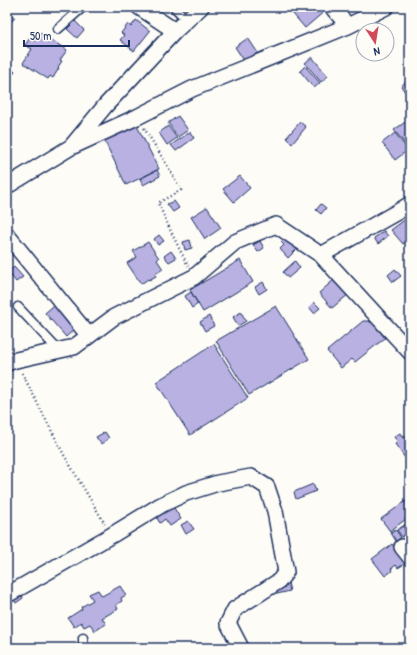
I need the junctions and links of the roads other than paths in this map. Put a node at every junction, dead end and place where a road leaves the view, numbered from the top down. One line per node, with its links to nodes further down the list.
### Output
1 (82, 7): 9 (lane)
2 (139, 7): 10 (street)
3 (174, 7): 7 (lane)
4 (201, 7): 7 (street)
5 (332, 7): 8 (street)
6 (386, 7): 8 (street)
7 (188, 20): 10 (street)
8 (348, 26): 11 (street)
9 (58, 29)
10 (175, 31): 11 (street)
11 (71, 147): 12 (street)
12 (7, 186)
13 (410, 204): 15 (street)
14 (7, 236): 17 (street)
15 (321, 255): 17 (street); 19 (street)
16 (18, 307): 18 (lane)
17 (89, 336): 18 (street)
18 (59, 351): 20 (street)
19 (410, 352)
20 (11, 362)
21 (7, 594): 24 (street)
22 (83, 638): 23 (lane)
23 (83, 648)
24 (241, 648)

